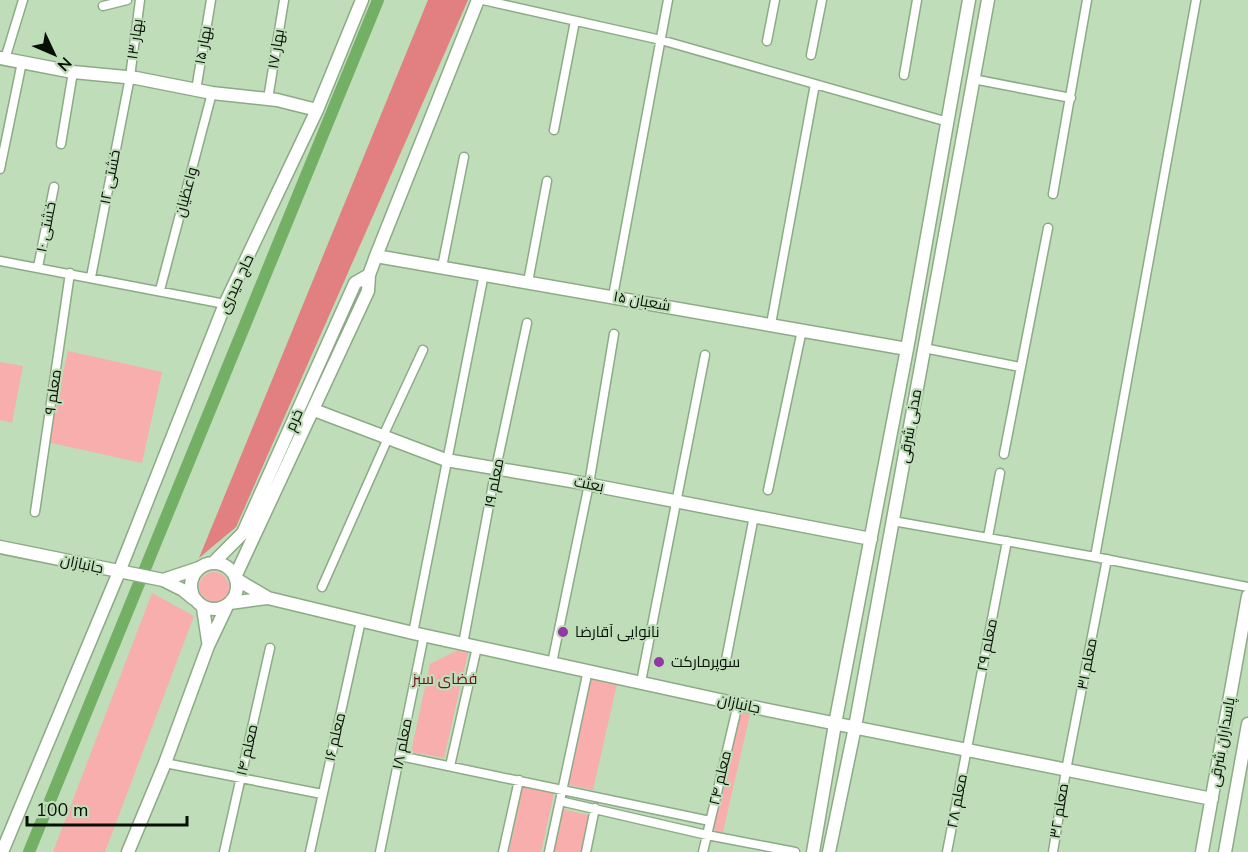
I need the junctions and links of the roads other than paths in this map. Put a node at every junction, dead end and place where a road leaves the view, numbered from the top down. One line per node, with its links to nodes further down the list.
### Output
1 (23, 0): 22 (street)
2 (127, 0): 17 (street, بهار ۱۳)
3 (140, 0): 26 (street, بهار ۱۳)
4 (211, 0): 29 (street, بهار ۱۵)
5 (285, 0): 31 (street, بهار ۱۷)
6 (362, 0): 33 (street, حاج حیدری)
7 (478, 0): 43 (street, خرم)
8 (483, 0): 18 (street)
9 (668, 0): 19 (street)
10 (775, 0): 20 (street)
11 (822, 0): 21 (street)
12 (917, 0): 25 (street)
13 (969, 0): 34 (street, مدنی شرقی)
14 (988, 0): 27 (street, مدنی شرقی)
15 (1087, 0): 32 (street)
16 (1196, 0): 81 (street)
17 (103, 6)
18 (576, 21): 19 (street); 35 (street)
19 (660, 40): 28 (street); 53 (street)
20 (767, 41)
21 (812, 55)
22 (3, 58): 23 (street)
23 (22, 62): 24 (street); 38 (street)
24 (73, 72): 26 (street); 36 (street)
25 (904, 75)
26 (130, 77): 29 (street); 50 (street, خشتی ۱۲)
27 (973, 79): 32 (street); 59 (street, مدنی شرقی)
28 (815, 84): 34 (street); 56 (street)
29 (196, 90): 30 (street)
30 (212, 93): 31 (street); 52 (street, واعظیان)
31 (268, 99): 33 (street)
32 (1071, 99): 41 (street)
33 (317, 110): 54 (street, حاج حیدری)
34 (948, 122): 60 (street, مدنی شرقی)
35 (554, 130)
36 (61, 144)
37 (464, 158): 46 (street)
38 (0, 169)
39 (547, 181): 51 (street)
40 (54, 187): 45 (street, خشتی ۱۰)
41 (1053, 194)
42 (1048, 228): 63 (street)
43 (376, 256): 46 (street, ۱۵ شعبان); 49 (street, خرم)
44 (0, 262): 45 (street)
45 (38, 267): 47 (street)
46 (442, 267): 48 (street, ۱۵ شعبان)
47 (70, 273): 50 (street); 73 (street, معلم ۹)
48 (483, 274): 51 (street, ۱۵ شعبان); 67 (street, معلم ۱۸)
49 (369, 275): 64 (street, خرم); 76 (street, خرم)
50 (91, 277): 52 (street)
51 (528, 282): 53 (street, ۱۵ شعبان)
52 (160, 290): 54 (street)
53 (613, 296): 56 (street, ۱۵ شعبان)
54 (225, 304): 85 (street, حاج حیدری)
55 (527, 323): 68 (street, معلم ۱۹)
56 (771, 324): 57 (street, ۱۵ شعبان)
57 (802, 330): 60 (street, ۱۵ شعبان); 71 (street)
58 (614, 334): 70 (street)
59 (924, 348): 63 (street); 75 (street, مدنی شرقی)
60 (907, 349): 78 (street, مدنی شرقی)
61 (423, 351): 65 (street)
62 (705, 355): 72 (street)
63 (1020, 367): 66 (street)
64 (314, 410): 65 (street, بعثت); 76 (street, خرم)
65 (386, 437): 67 (street, بعثت); 88 (street)
66 (1004, 454)
67 (446, 460): 68 (street, بعثت); 95 (street, معلم ۱۸)
68 (496, 468): 70 (street, بعثت); 96 (street, معلم ۱۹)
69 (1000, 473): 77 (street)
70 (589, 484): 72 (street, بعثت); 100 (street)
71 (768, 490)
72 (677, 501): 74 (street, بعثت); 103 (street)
73 (35, 512)
74 (754, 516): 78 (street, بعثت); 101 (street)
75 (893, 521): 77 (street); 107 (street, مدنی شرقی)
76 (249, 535): 83 (street, خرم); 86 (street, خرم)
77 (988, 537): 79 (street)
78 (871, 539): 105 (street, مدنی شرقی)
79 (1007, 541): 81 (street); 108 (street, معلم ۲۹)
80 (0, 547): 85 (street, جانبازان)
81 (1095, 556): 82 (street)
82 (1107, 559): 89 (street); 112 (street, معلم ۳۱)
83 (213, 563): 84 (street); 86 (street)
84 (199, 568): 87 (street); 92 (street)
85 (119, 572): 87 (street, جانبازان); 121 (street, حاج حیدری)
86 (236, 578): 91 (street); 93 (street)
87 (163, 580): 92 (street)
88 (322, 587)
89 (1248, 587)
90 (1248, 596): 117 (street, پاسداران شرقی)
91 (268, 598): 93 (street); 94 (street, جانبازان)
92 (199, 603): 93 (street); 97 (street)
93 (229, 605): 97 (street)
94 (361, 621): 95 (street, جانبازان); 116 (street, معلم ۱۶)
95 (418, 634): 96 (street, جانبازان); 109 (street, معلم ۱۸)
96 (463, 644): 98 (street, جانبازان)
97 (208, 646): 110 (street)
98 (477, 647): 100 (street, جانبازان); 111 (street)
99 (270, 648): 113 (street, معلم ۱۴)
100 (552, 663): 102 (street, جانبازان)
101 (725, 665)
102 (588, 670): 103 (street, جانبازان); 115 (street)
103 (641, 682): 104 (street, جانبازان)
104 (738, 704): 105 (street, جانبازان); 120 (street, معلم ۲۴)
105 (836, 723): 107 (street, جانبازان); 133 (street, مدنی شرقی)
106 (1248, 724): 138 (street, پاسداران شرقی)
107 (855, 727): 108 (street, جانبازان); 134 (street, مدنی شرقی)
108 (966, 749): 112 (street, جانبازان); 135 (street, معلم ۲۸)
109 (400, 756): 111 (street); 127 (street, معلم ۱۸)
110 (165, 763): 113 (street); 124 (street)
111 (450, 766): 114 (street)
112 (1066, 770): 117 (street, جانبازان); 136 (street, معلم ۳۲)
113 (240, 778): 116 (street); 125 (street, معلم ۱۴)
114 (519, 780): 115 (street); 128 (street)
115 (562, 790): 118 (street); 120 (street)
116 (322, 794): 126 (street, معلم ۱۶)
117 (1212, 799): 137 (street, پاسداران شرقی)
118 (560, 801): 119 (street); 129 (street)
119 (595, 808): 122 (street); 130 (street)
120 (710, 821): 122 (street, معلم ۲۴)
121 (4, 835): 123 (street, حاج حیدری)
122 (707, 835): 131 (street, معلم ۲۴); 132 (street)
123 (2, 852)
124 (128, 852)
125 (224, 852)
126 (310, 852)
127 (380, 852)
128 (503, 852)
129 (549, 852)
130 (586, 852)
131 (704, 852)
132 (795, 852)
133 (813, 852)
134 (829, 852)
135 (947, 852)
136 (1053, 852)
137 (1202, 852)
138 (1225, 852)

